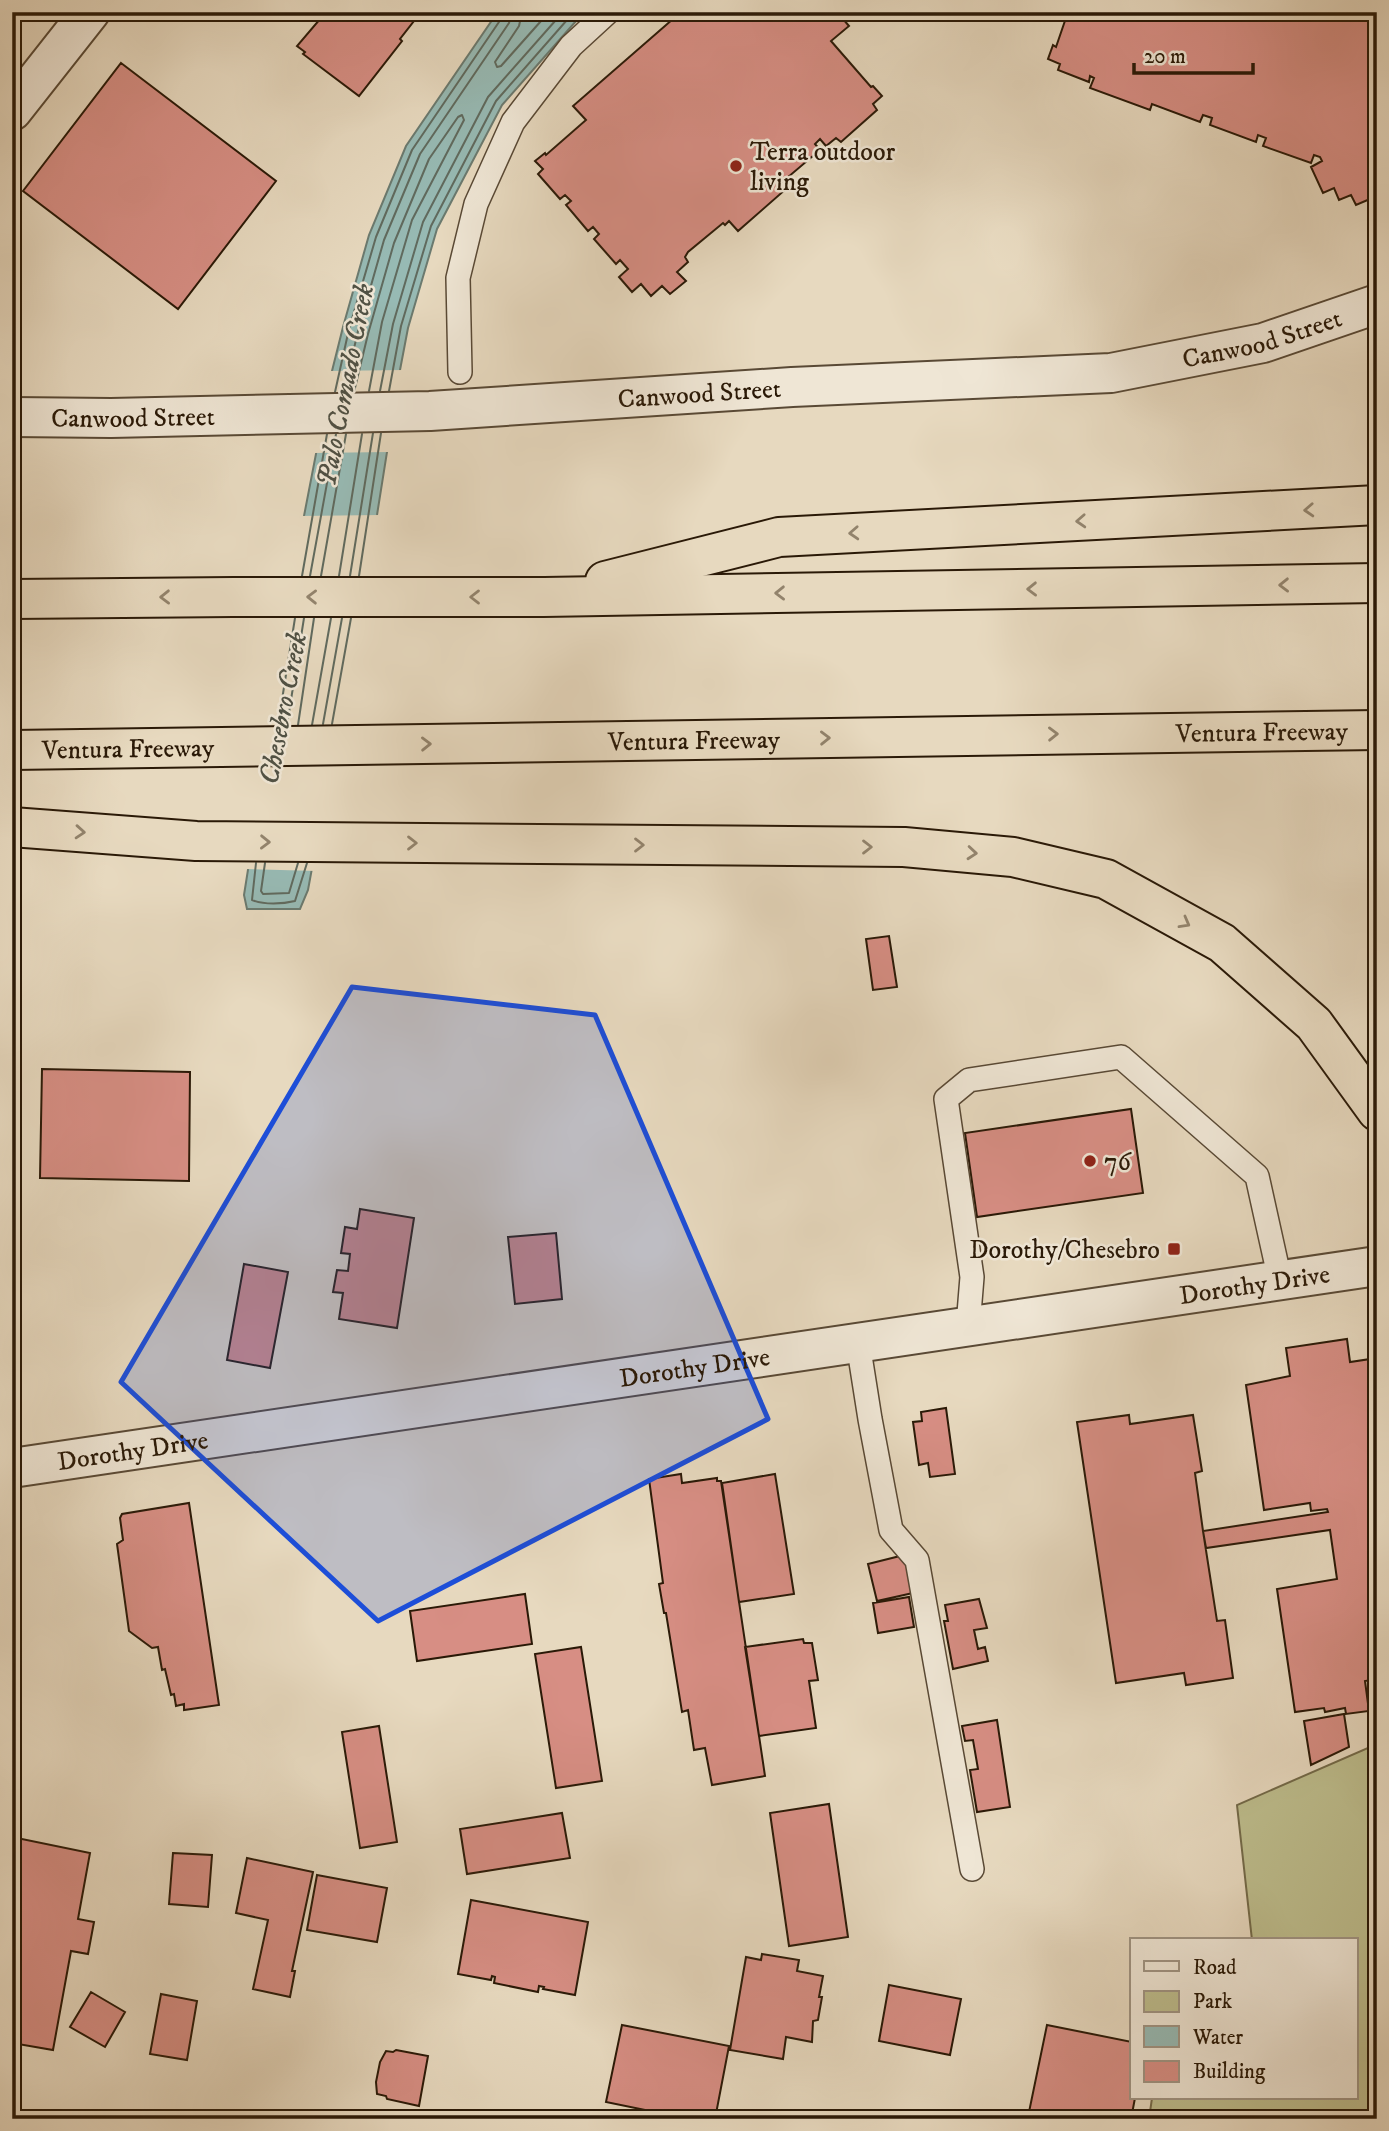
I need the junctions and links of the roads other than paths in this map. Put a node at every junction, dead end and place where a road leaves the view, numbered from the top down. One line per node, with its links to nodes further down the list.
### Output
1 (608, 12): 5 (lane)
2 (78, 16): 3 (street)
3 (12, 111)
4 (1377, 304): 6 (street, Canwood Street)
5 (460, 372)
6 (12, 417)
7 (1377, 505): 9 (highway, one-way to 9)
8 (1377, 583): 9 (highway, one-way to 9)
9 (544, 597): 10 (highway, one-way to 10)
10 (12, 599)
11 (1377, 730): 12 (highway, Ventura Freeway, one-way to 11)
12 (12, 750)
13 (12, 827): 14 (highway, one-way to 14)
14 (1377, 1111)
15 (1377, 1266): 16 (street, Dorothy Drive)
16 (1280, 1280): 17 (street, Dorothy Drive); 17 (lane)
17 (968, 1326): 18 (street, Dorothy Drive)
18 (859, 1343): 19 (street, Dorothy Drive); 20 (lane)
19 (12, 1468)
20 (972, 1869)

